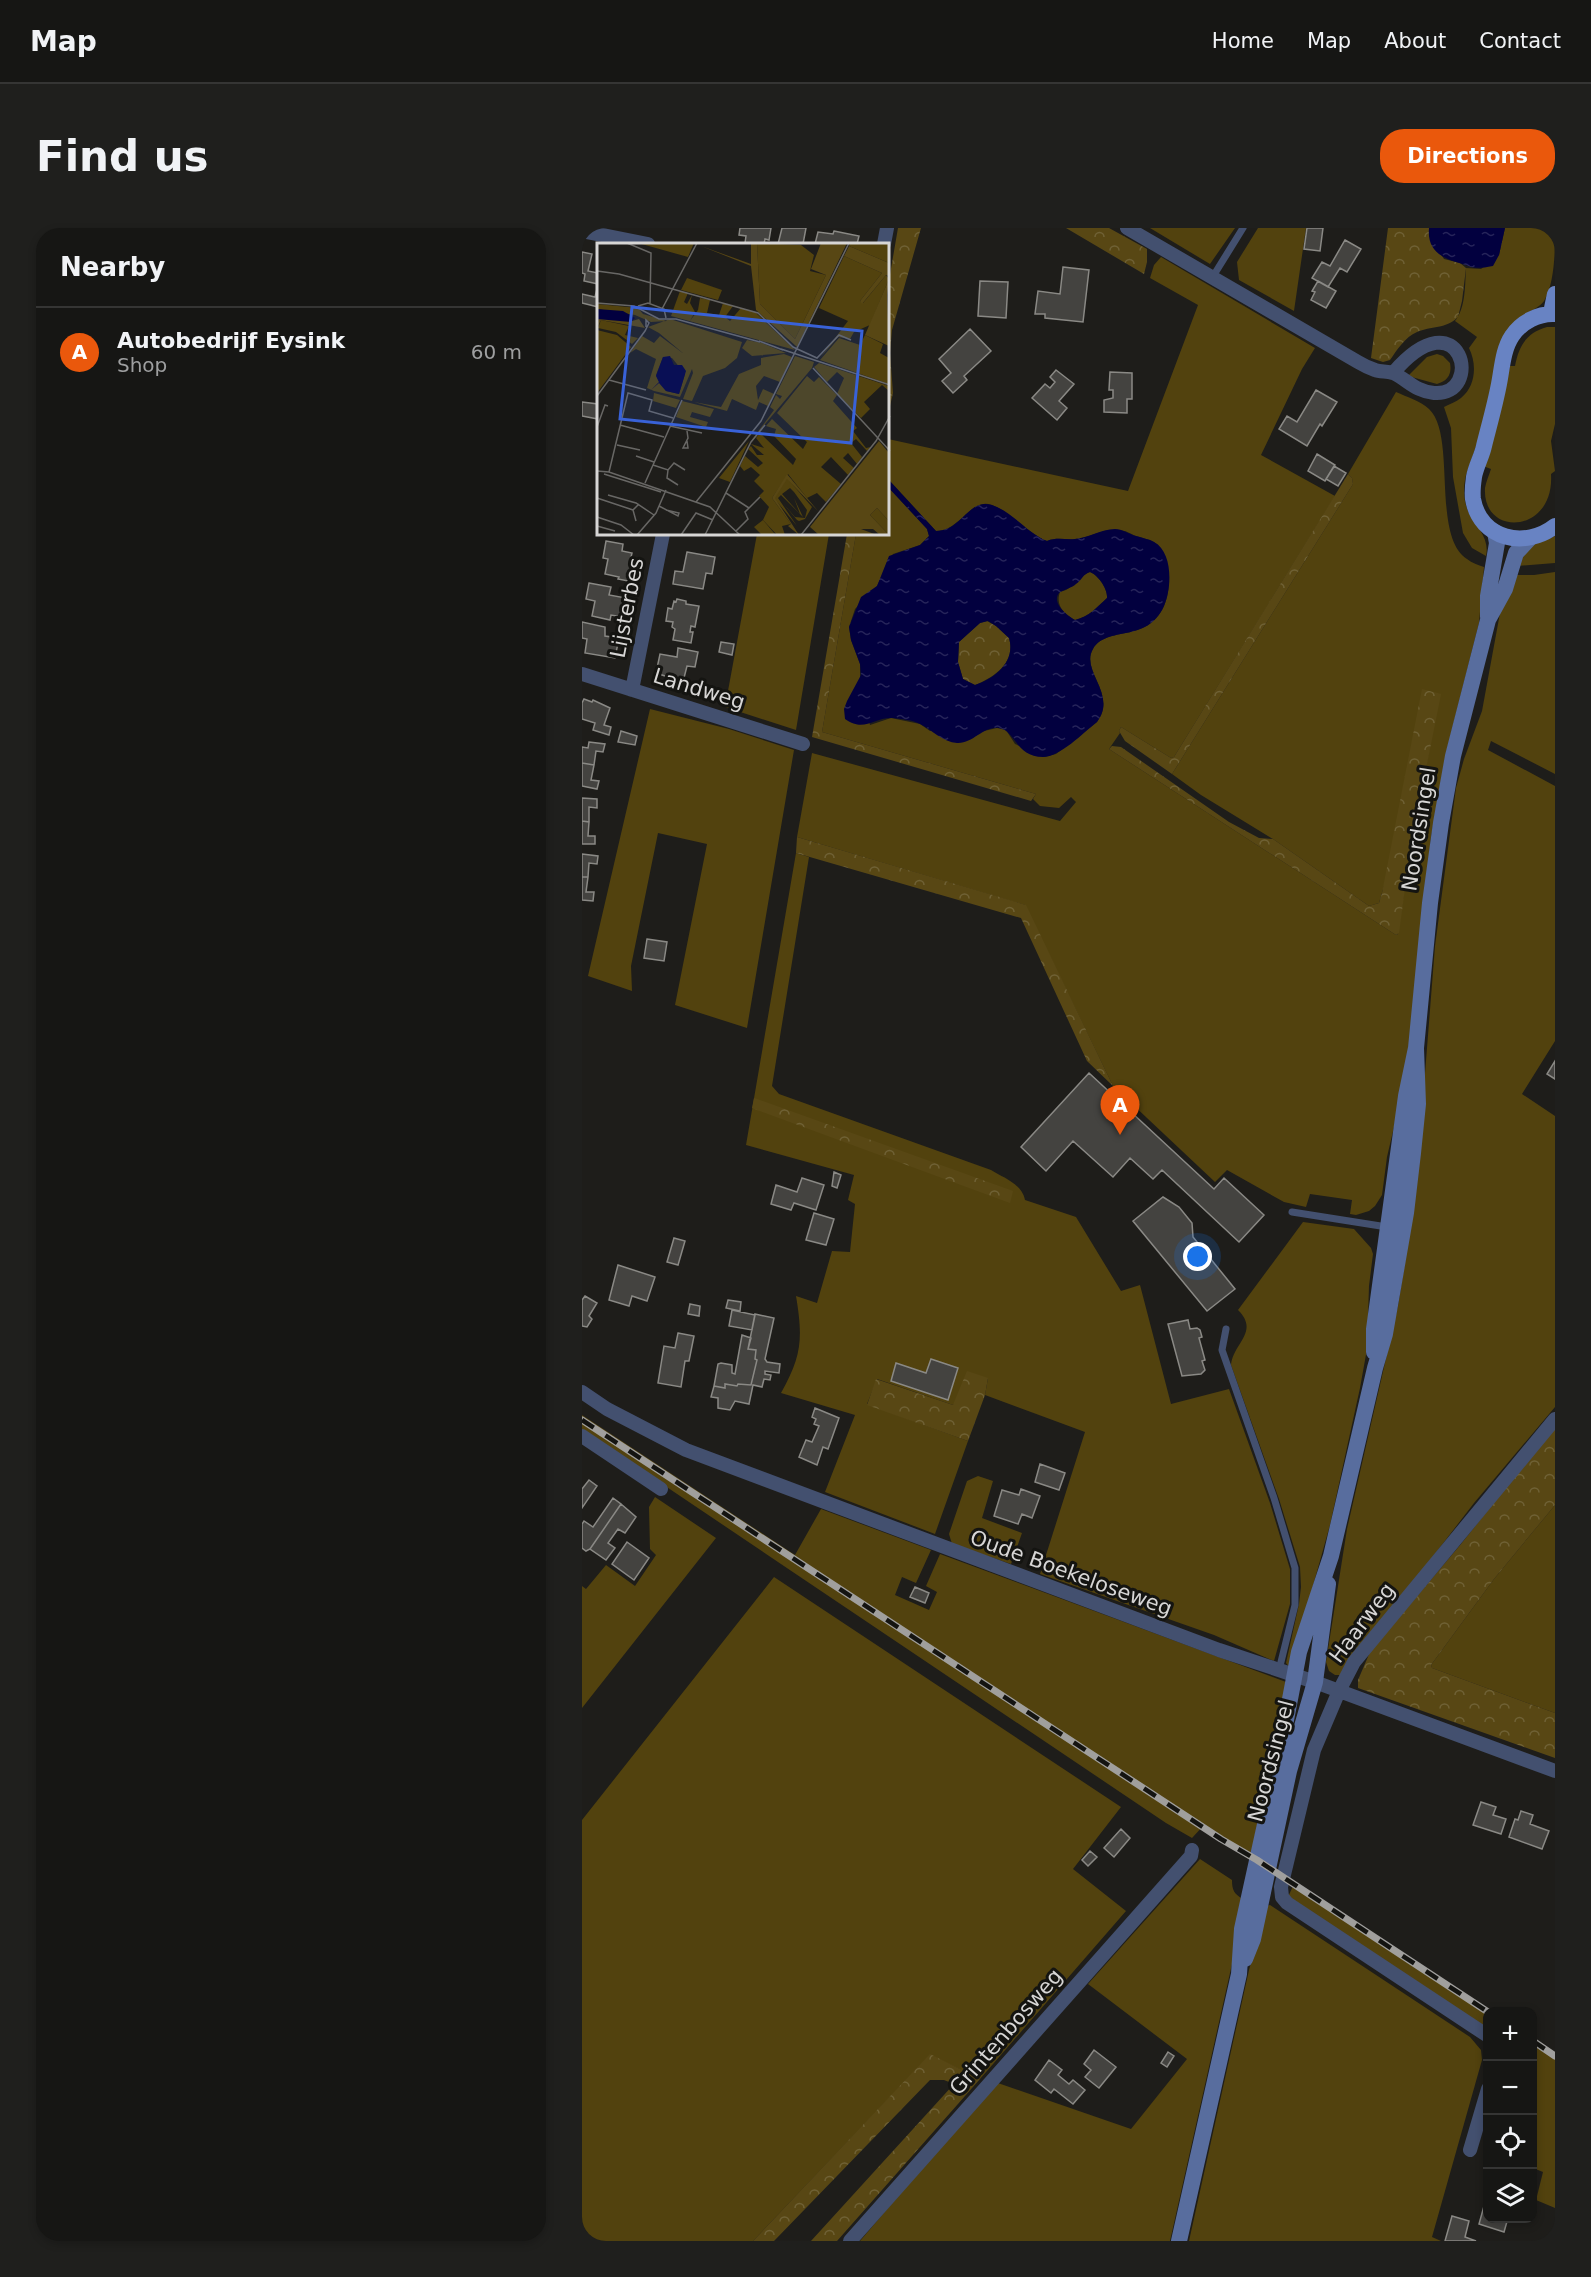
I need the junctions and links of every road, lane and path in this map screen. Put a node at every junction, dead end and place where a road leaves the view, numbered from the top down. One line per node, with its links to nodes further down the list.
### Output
1 (887, 228): 6 (street)
2 (1127, 228): 7 (street)
3 (1243, 228): 7 (lane)
4 (582, 231): 5 (street)
5 (643, 243)
6 (884, 243)
7 (1212, 278): 10 (street)
8 (1555, 294): 9 (main road)
9 (1553, 313): 12 (main road)
10 (1392, 373): 10 (street)
11 (1555, 526): 14 (main road)
12 (1495, 532): 14 (main road); 15 (main road, Noordsingel)
13 (663, 536): 17 (street, Lijsterbes)
14 (1529, 539): 15 (main road, Noordsingel)
15 (1488, 620): 19 (main road, Noordsingel)
16 (582, 674): 17 (street, Landweg)
17 (632, 690): 18 (street, Landweg)
18 (803, 744)
19 (1416, 1048): 21 (main road, Noordsingel); 23 (main road, Noordsingel)
20 (1292, 1212): 21 (lane)
21 (1389, 1227): 23 (main road, Noordsingel)
22 (1226, 1329): 29 (lane)
23 (1375, 1368): 28 (main road, Noordsingel)
24 (582, 1392): 29 (street, Oude Boekeloseweg)
25 (1555, 1419): 31 (street, Haarweg)
26 (582, 1436): 27 (street)
27 (661, 1489)
28 (1331, 1556): 29 (main road, Noordsingel); 30 (main road, Noordsingel)
29 (1286, 1673): 30 (street, Oude Boekeloseweg); 34 (main road, Noordsingel)
30 (1315, 1682): 31 (street, Oude Boekeloseweg); 34 (main road, Noordsingel)
31 (1339, 1691): 32 (street, Oude Boekeloseweg); 35 (street, Haarweg)
32 (1555, 1771)
33 (1192, 1850): 38 (street, Grintenbosweg)
34 (1239, 1974): 39 (main road, Noordsingel)
35 (1483, 2033)
36 (1483, 2106): 37 (street)
37 (1470, 2150)
38 (850, 2241)
39 (1179, 2241)

